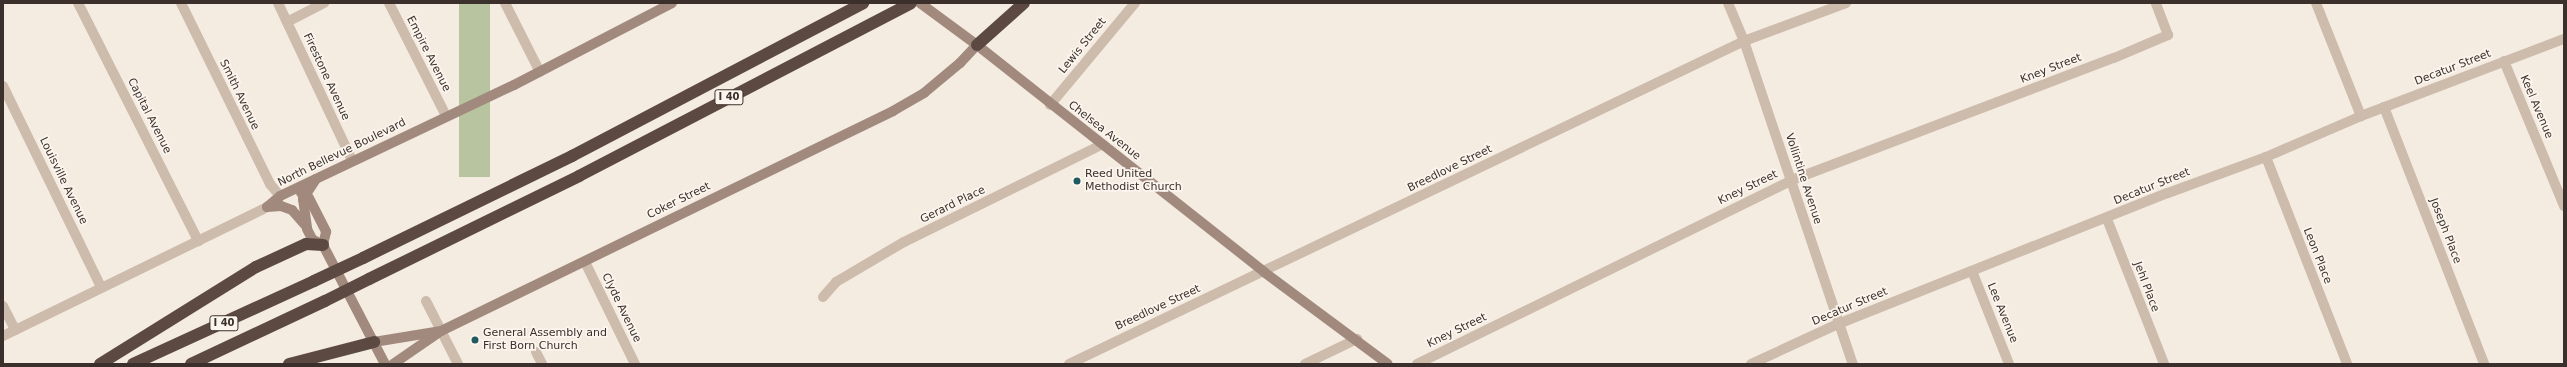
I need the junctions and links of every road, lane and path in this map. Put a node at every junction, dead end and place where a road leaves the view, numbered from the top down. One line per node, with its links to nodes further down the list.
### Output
1 (78, 3): 39 (street, Capital Avenue)
2 (181, 3): 33 (street, Smith Avenue)
3 (278, 3): 17 (street, Firestone Avenue)
4 (324, 3): 17 (street)
5 (389, 3): 26 (street, Empire Avenue)
6 (505, 3): 22 (street)
7 (672, 3): 22 (main road, North Bellevue Boulevard)
8 (863, 3): 56 (highway, I 40, bridge)
9 (911, 3): 57 (highway, I 40, bridge)
10 (920, 3): 20 (main road, Chelsea Avenue)
11 (1024, 3): 20 (highway)
12 (1135, 3): 24 (street, Lewis Street)
13 (1728, 3): 19 (street, Vollintine Avenue)
14 (1846, 3): 19 (street, Breedlove Street)
15 (2156, 3): 32 (street, Kney Street)
16 (2316, 3): 27 (street)
17 (287, 22): 30 (street, Firestone Avenue)
18 (2564, 39): 21 (street, Decatur Street)
19 (1744, 41): 32 (street, Vollintine Avenue); 43 (street, Breedlove Street)
20 (977, 45): 24 (main road, Chelsea Avenue); 41 (main road, Coker Street)
21 (2504, 61): 25 (street, Decatur Street); 35 (street, Keel Avenue)
22 (540, 72): 26 (main road, North Bellevue Boulevard)
23 (3, 86): 44 (street, Louisville Avenue)
24 (1050, 105): 28 (main road, Chelsea Avenue)
25 (2384, 107): 27 (street, Decatur Street); 73 (street, Joseph Place)
26 (446, 116): 30 (main road, North Bellevue Boulevard)
27 (2361, 116): 29 (street, Decatur Street)
28 (1102, 145): 43 (main road, Chelsea Avenue); 45 (street, Gerard Place)
29 (2266, 157): 37 (street, Decatur Street); 72 (street, Leon Place)
30 (352, 160): 31 (main road, North Bellevue Boulevard)
31 (318, 177): 33 (main road, North Bellevue Boulevard); 34 (main road)
32 (1792, 180): 48 (street, Vollintine Avenue); 67 (street, Kney Street)
33 (284, 194): 34 (main road); 36 (main road, North Bellevue Boulevard)
34 (305, 195): 38 (main road); 40 (main road)
35 (2564, 206)
36 (267, 207): 38 (main road); 39 (street, North Bellevue Boulevard)
37 (2107, 219): 42 (street, Decatur Street); 71 (street, Jehl Place)
38 (307, 229): 40 (main road)
39 (198, 241): 44 (street, North Bellevue Boulevard)
40 (324, 245): 53 (main road); 55 (highway)
41 (585, 262): 50 (main road, Coker Street); 63 (street, Clyde Avenue)
42 (1972, 271): 48 (street, Decatur Street); 70 (street, Lee Avenue)
43 (1264, 272): 52 (main road, Chelsea Avenue); 64 (street, Breedlove Street)
44 (101, 287): 49 (street, North Bellevue Boulevard)
45 (823, 297)
46 (426, 301): 50 (street)
47 (3, 306): 49 (street)
48 (1838, 324): 68 (street, Decatur Street); 69 (street, Vollintine Avenue)
49 (15, 330): 51 (street, North Bellevue Boulevard)
50 (441, 331): 53 (main road, Coker Street); 60 (main road); 61 (street)
51 (3, 336)
52 (1357, 339): 65 (street); 66 (main road, Chelsea Avenue)
53 (374, 342): 58 (highway); 59 (main road)
54 (536, 352): 62 (street)
55 (100, 364)
56 (133, 364)
57 (191, 364)
58 (289, 364)
59 (385, 364)
60 (393, 364)
61 (458, 364)
62 (542, 364)
63 (635, 364)
64 (1069, 364)
65 (1305, 364)
66 (1388, 364)
67 (1417, 364)
68 (1751, 364)
69 (1853, 364)
70 (2009, 364)
71 (2164, 364)
72 (2347, 364)
73 (2484, 364)

